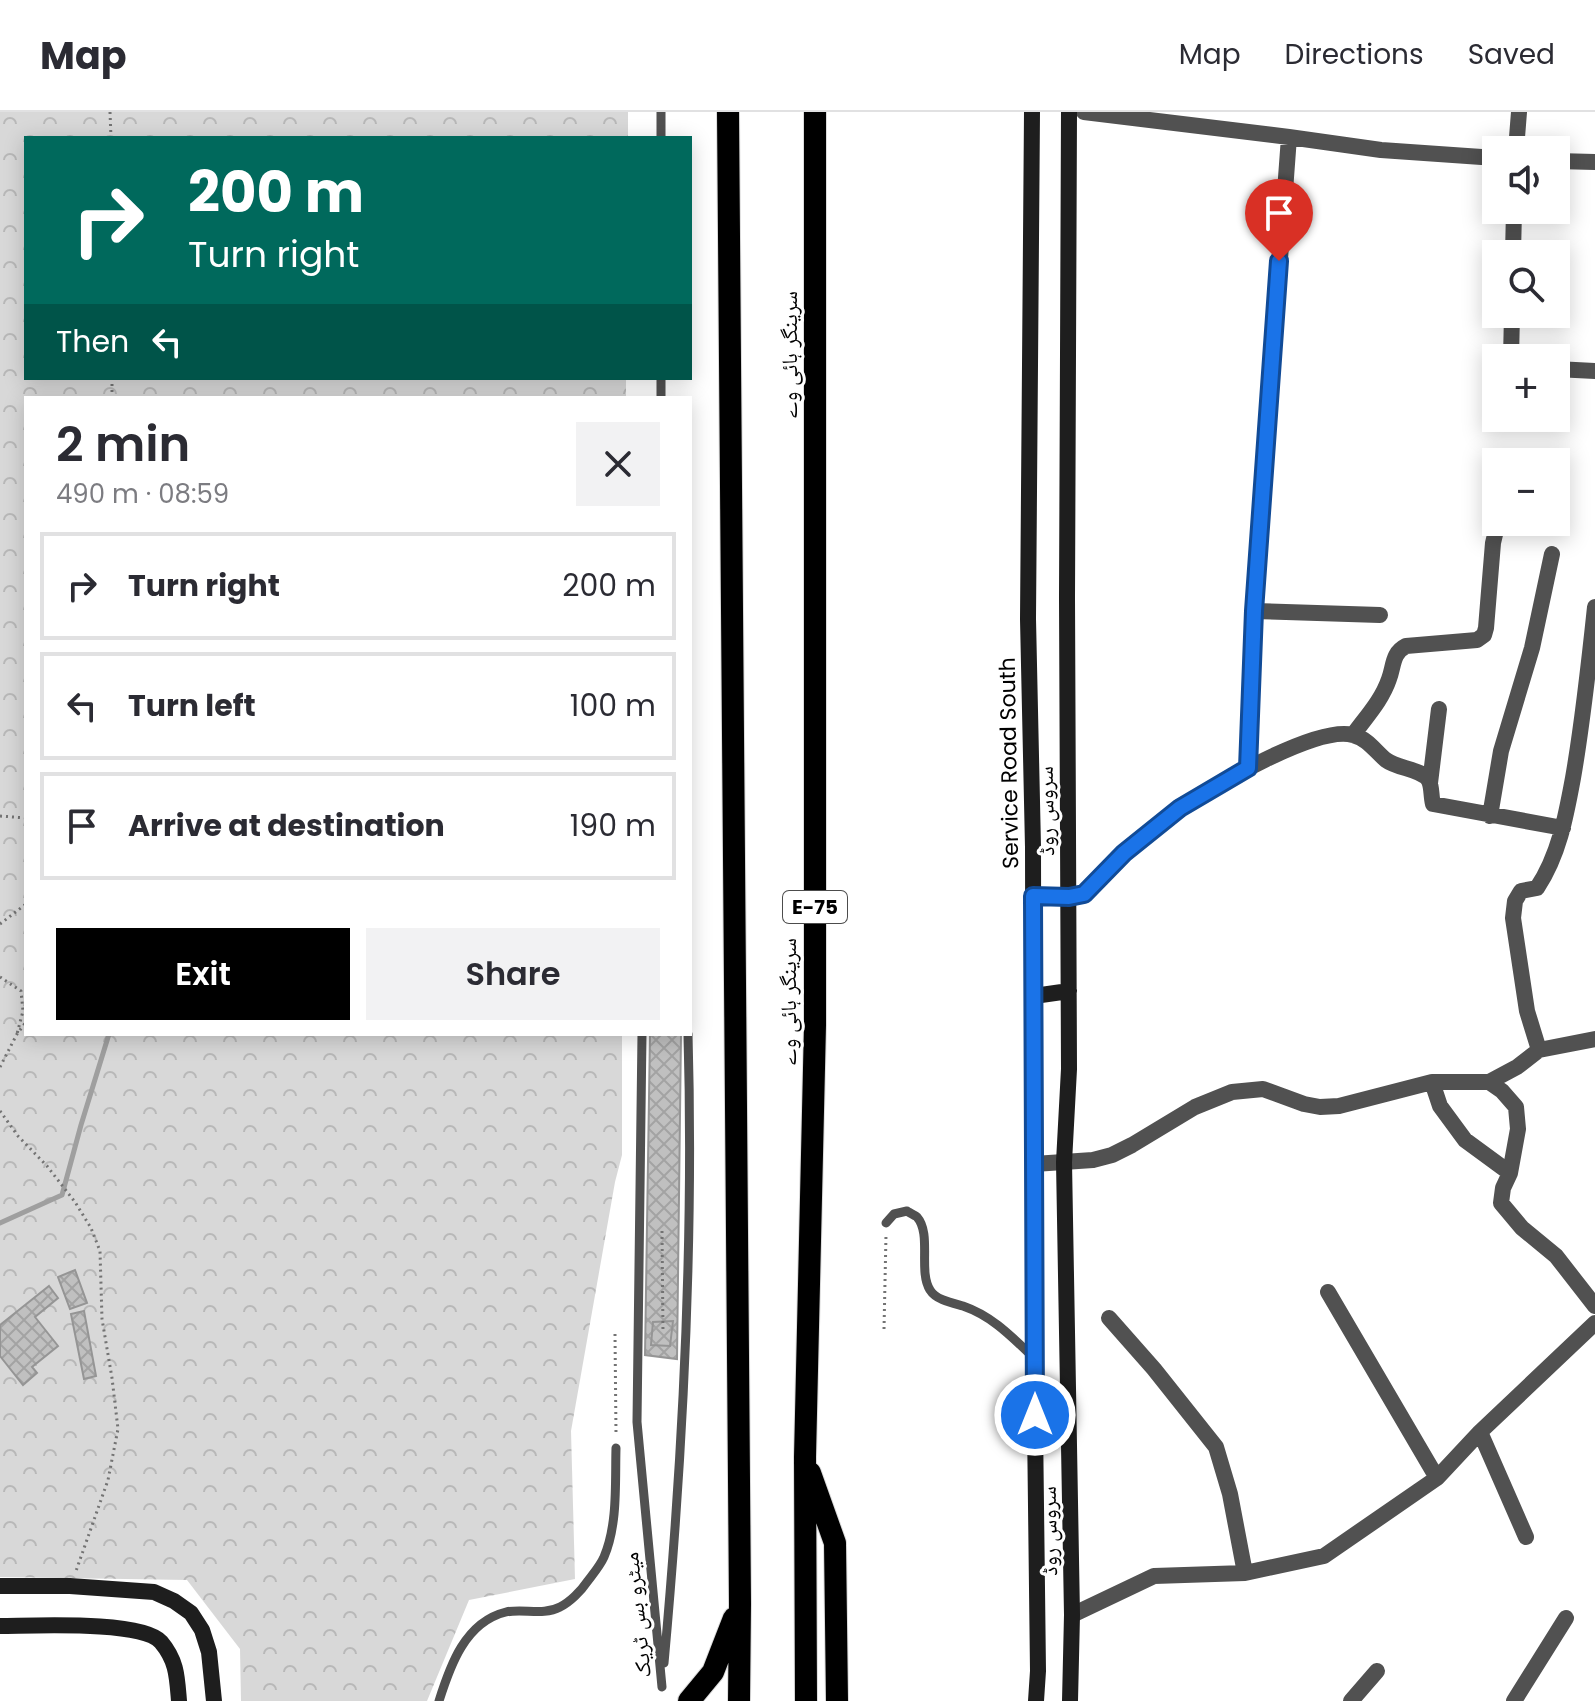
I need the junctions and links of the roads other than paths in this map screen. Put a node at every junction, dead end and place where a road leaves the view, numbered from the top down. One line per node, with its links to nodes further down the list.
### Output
1 (661, 112): 8 (lane)
2 (728, 112): 53 (highway)
3 (815, 112): 48 (highway, سرینگر ہائی وے / E-75)
4 (1032, 112): 27 (main road, Service Road South)
5 (1069, 112): 28 (main road, سروس روڈ)
6 (1084, 112): 10 (street)
7 (1519, 112): 9 (street)
8 (661, 136)
9 (1517, 136)
10 (1289, 137): 11 (street); 19 (street)
11 (1482, 157)
12 (1570, 161): 13 (street)
13 (1595, 162)
14 (1570, 370): 15 (street)
15 (1595, 371)
16 (1495, 536): 22 (street)
17 (1552, 554): 25 (street)
18 (1595, 607): 26 (street)
19 (1254, 611): 20 (street); 23 (street)
20 (1380, 615)
21 (1439, 709): 24 (street)
22 (1353, 735): 23 (street); 24 (street)
23 (1248, 768): 28 (street)
24 (1430, 783): 25 (street)
25 (1490, 816): 26 (street)
26 (1563, 828): 34 (street)
27 (1033, 896): 28 (street); 30 (main road, Service Road South)
28 (1069, 897): 29 (main road, سروس روڈ)
29 (1069, 991): 30 (main road); 37 (main road, سروس روڈ)
30 (1034, 996): 38 (main road, Service Road South)
31 (642, 1036): 32 (lane, میٹرو بس ٹریک)
32 (688, 1036)
33 (1595, 1039): 34 (street)
34 (1539, 1050): 36 (street)
35 (1432, 1082): 36 (street); 37 (street); 39 (street)
36 (1489, 1082): 39 (street)
37 (1064, 1162): 38 (street); 54 (main road, سروس روڈ)
38 (1034, 1164): 45 (main road, Service Road South)
39 (1510, 1173): 42 (street)
40 (886, 1223): 45 (lane)
41 (1328, 1292): 49 (street)
42 (1595, 1306)
43 (1109, 1318): 51 (street)
44 (1595, 1323): 46 (street)
45 (1035, 1359): 65 (main road, Service Road South)
46 (1480, 1432): 49 (street); 50 (street)
47 (616, 1448): 60 (lane)
48 (805, 1457): 63 (highway, سرینگر ہائی وے / E-75); 64 (highway)
49 (1437, 1478): 51 (street)
50 (1526, 1537)
51 (1245, 1573): 54 (street)
52 (0, 1586): 59 (main road)
53 (740, 1604): 61 (highway); 62 (highway)
54 (1072, 1615): 66 (main road, سروس روڈ)
55 (1566, 1618): 68 (street)
56 (0, 1626): 58 (main road)
57 (1377, 1671): 67 (street)
58 (179, 1701)
59 (214, 1701)
60 (439, 1701)
61 (689, 1701)
62 (739, 1701)
63 (806, 1701)
64 (837, 1701)
65 (1036, 1701)
66 (1070, 1701)
67 (1351, 1701)
68 (1514, 1701)

